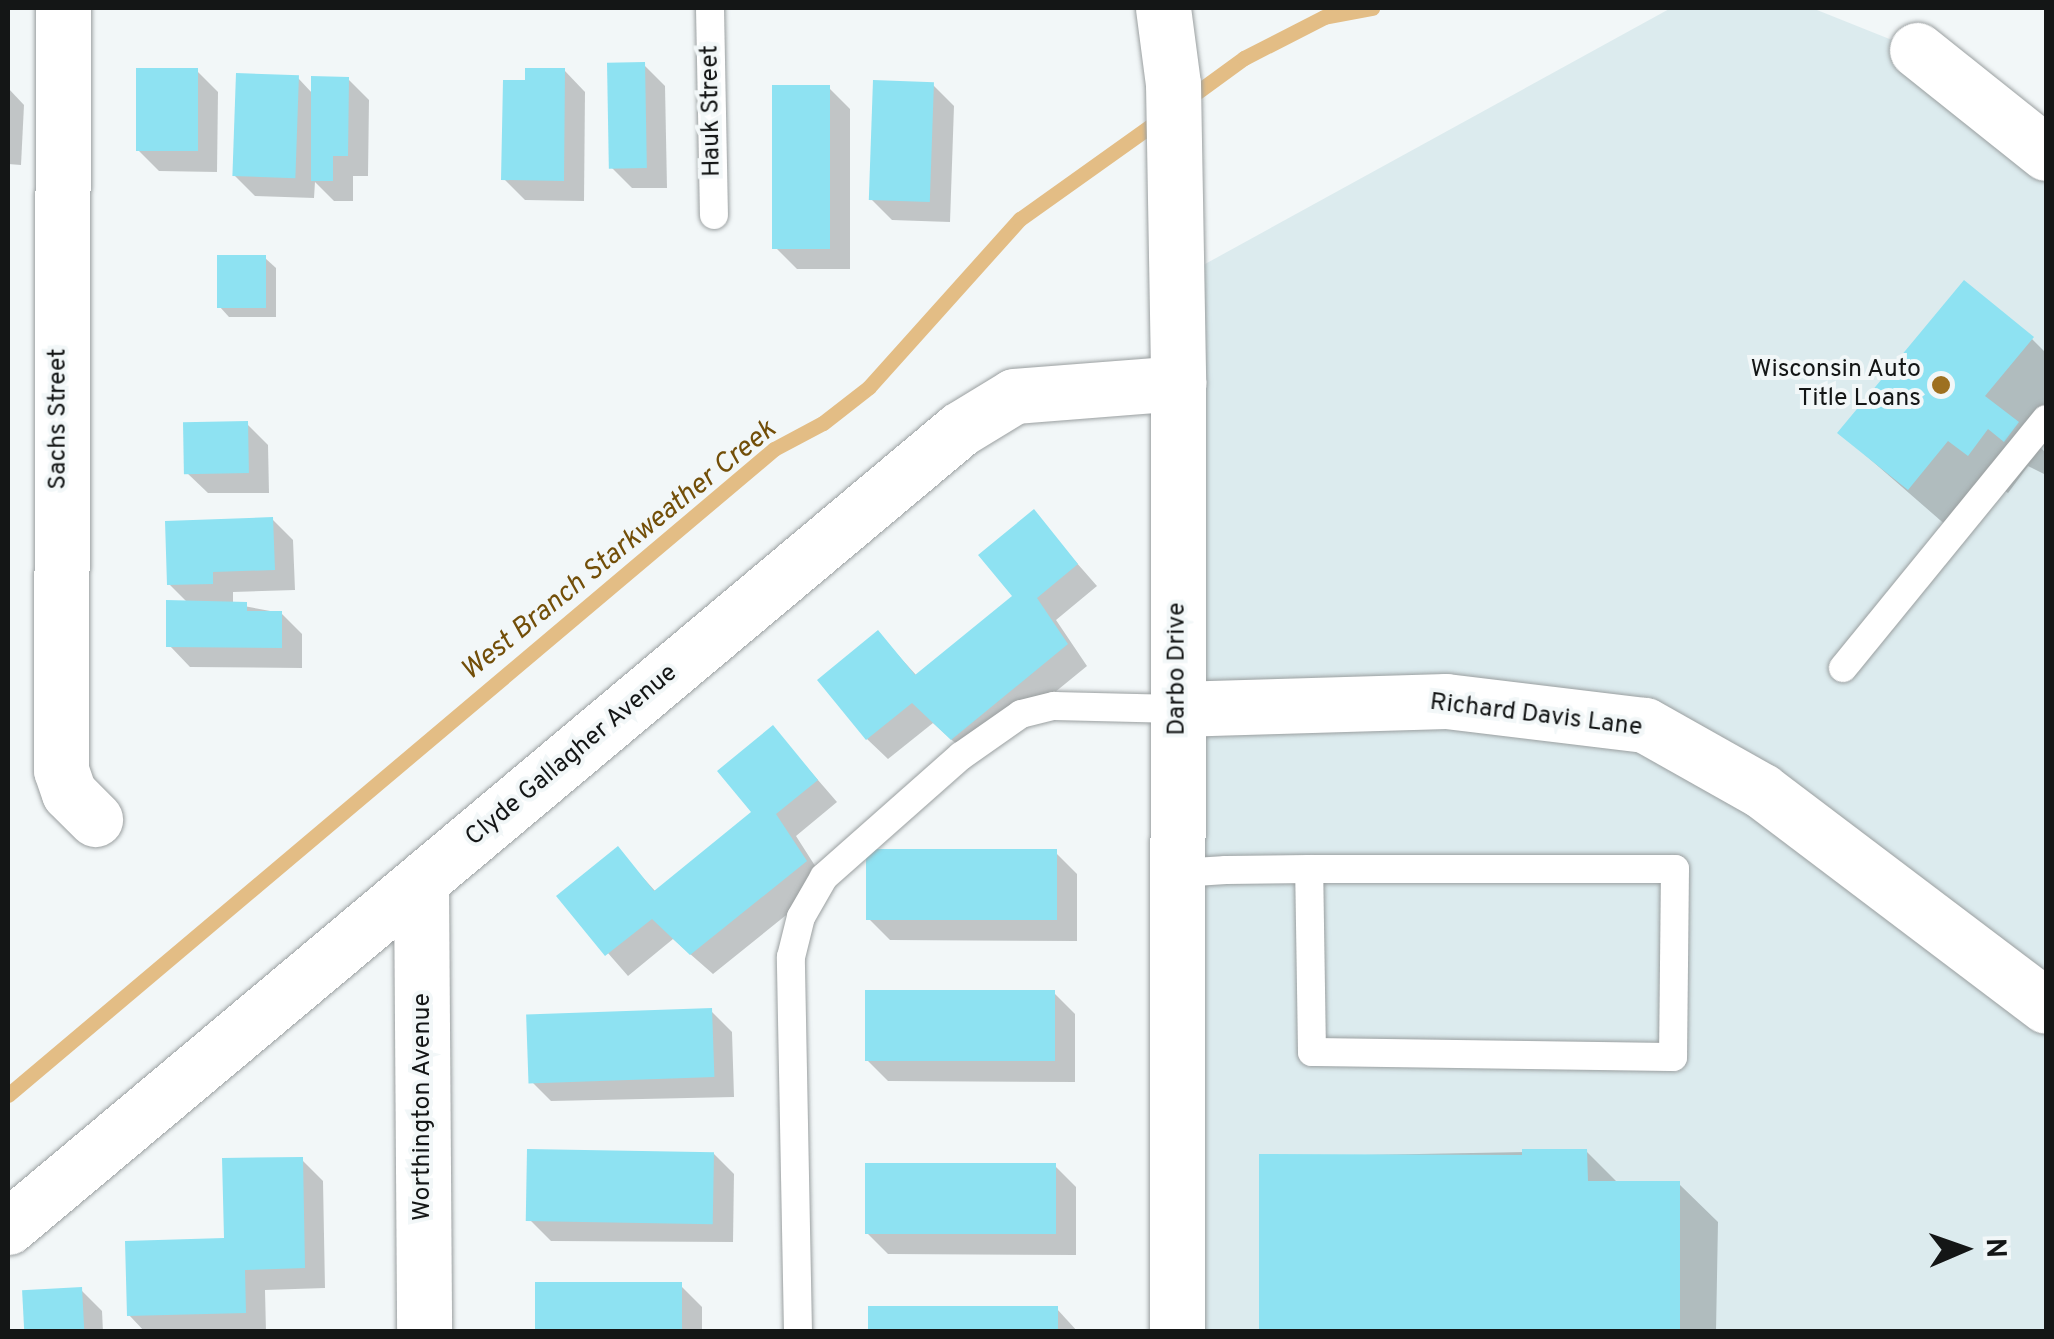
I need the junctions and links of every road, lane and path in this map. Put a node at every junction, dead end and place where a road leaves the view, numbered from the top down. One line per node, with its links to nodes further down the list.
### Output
1 (63, 8): 11 (street, Sachs Street)
2 (710, 8): 6 (lane, Hauk Street)
3 (1163, 8): 7 (street, Darbo Drive)
4 (1917, 50): 5 (street)
5 (2046, 153)
6 (714, 215)
7 (1178, 382): 10 (street, Darbo Drive); 14 (street, Clyde Gallagher Avenue)
8 (2046, 419): 9 (lane)
9 (1843, 668)
10 (1177, 709): 13 (street, Darbo Drive); 15 (street, Richard Davis Lane); 18 (lane)
11 (94, 819)
12 (1309, 870): 12 (lane); 13 (lane)
13 (1179, 873): 19 (street, Darbo Drive)
14 (421, 882): 16 (street, Clyde Gallagher Avenue); 17 (street, Worthington Avenue)
15 (2046, 1006)
16 (8, 1227)
17 (424, 1332)
18 (798, 1332)
19 (1176, 1332)

